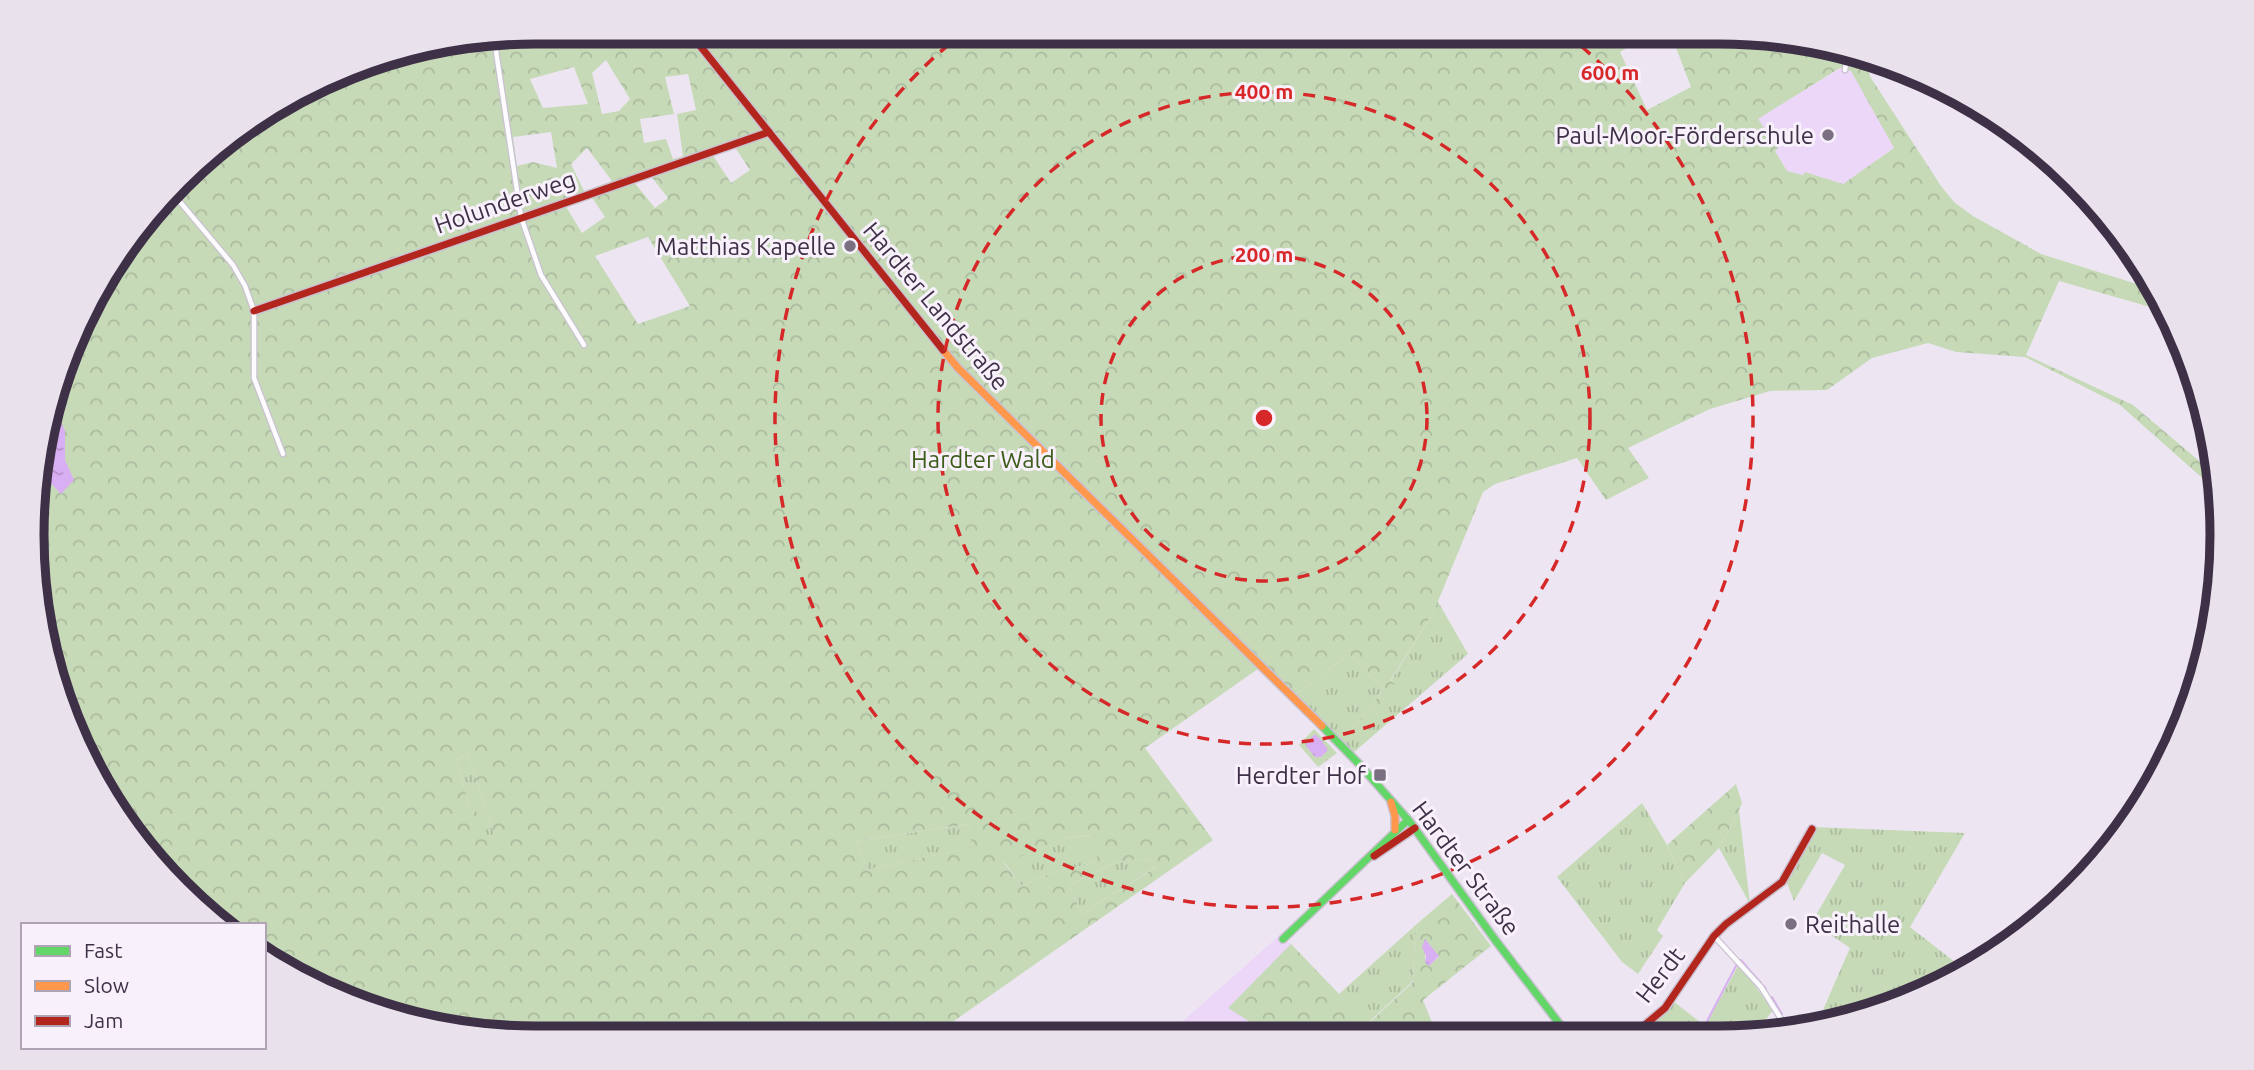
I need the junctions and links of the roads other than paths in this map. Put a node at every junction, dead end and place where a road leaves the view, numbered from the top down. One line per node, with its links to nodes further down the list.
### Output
1 (699, 44): 5 (main road, Hardter Landstraße)
2 (495, 46): 7 (street)
3 (1846, 60): 4 (street)
4 (1844, 69)
5 (769, 132): 7 (main road, Holunderweg); 11 (main road, Hardter Landstraße)
6 (178, 199): 8 (street)
7 (521, 217): 8 (main road, Holunderweg); 9 (street)
8 (254, 311): 10 (street)
9 (584, 345)
10 (283, 454)
11 (1326, 731): 12 (main road, Hardter Straße)
12 (1391, 800): 13 (main road, Hardter Straße); 16 (main road)
13 (1408, 820): 14 (main road, Hardter Straße); 16 (main road)
14 (1415, 828): 17 (main road); 21 (main road, Hardter Straße)
15 (1812, 829): 18 (main road, Herdt)
16 (1395, 830): 17 (main road)
17 (1367, 861): 19 (main road)
18 (1714, 936): 20 (street, Herdt); 22 (main road, Herdt)
19 (1283, 939)
20 (1783, 1022)
21 (1561, 1026)
22 (1644, 1026)

